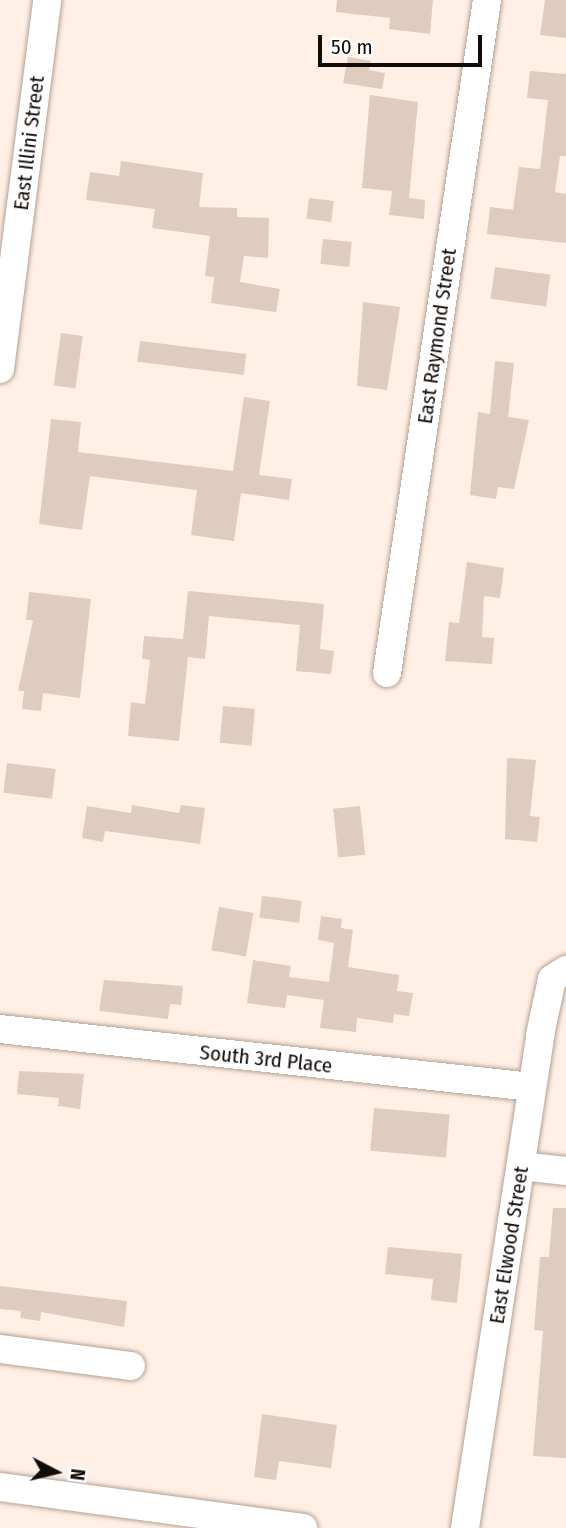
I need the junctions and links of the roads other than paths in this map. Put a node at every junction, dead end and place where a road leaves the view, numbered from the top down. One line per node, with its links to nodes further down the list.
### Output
1 (47, 0): 3 (street, East Illini Street)
2 (487, 0): 4 (street, East Raymond Street)
3 (0, 369)
4 (387, 673)
5 (566, 970): 7 (street, East Elwood Street)
6 (0, 1030): 7 (street, South 3rd Place)
7 (532, 1087): 8 (street, East Elwood Street)
8 (521, 1166): 9 (street); 14 (street, East Elwood Street)
9 (566, 1171)
10 (0, 1349): 11 (street)
11 (131, 1366)
12 (0, 1487): 13 (street)
13 (303, 1528)
14 (466, 1528)

